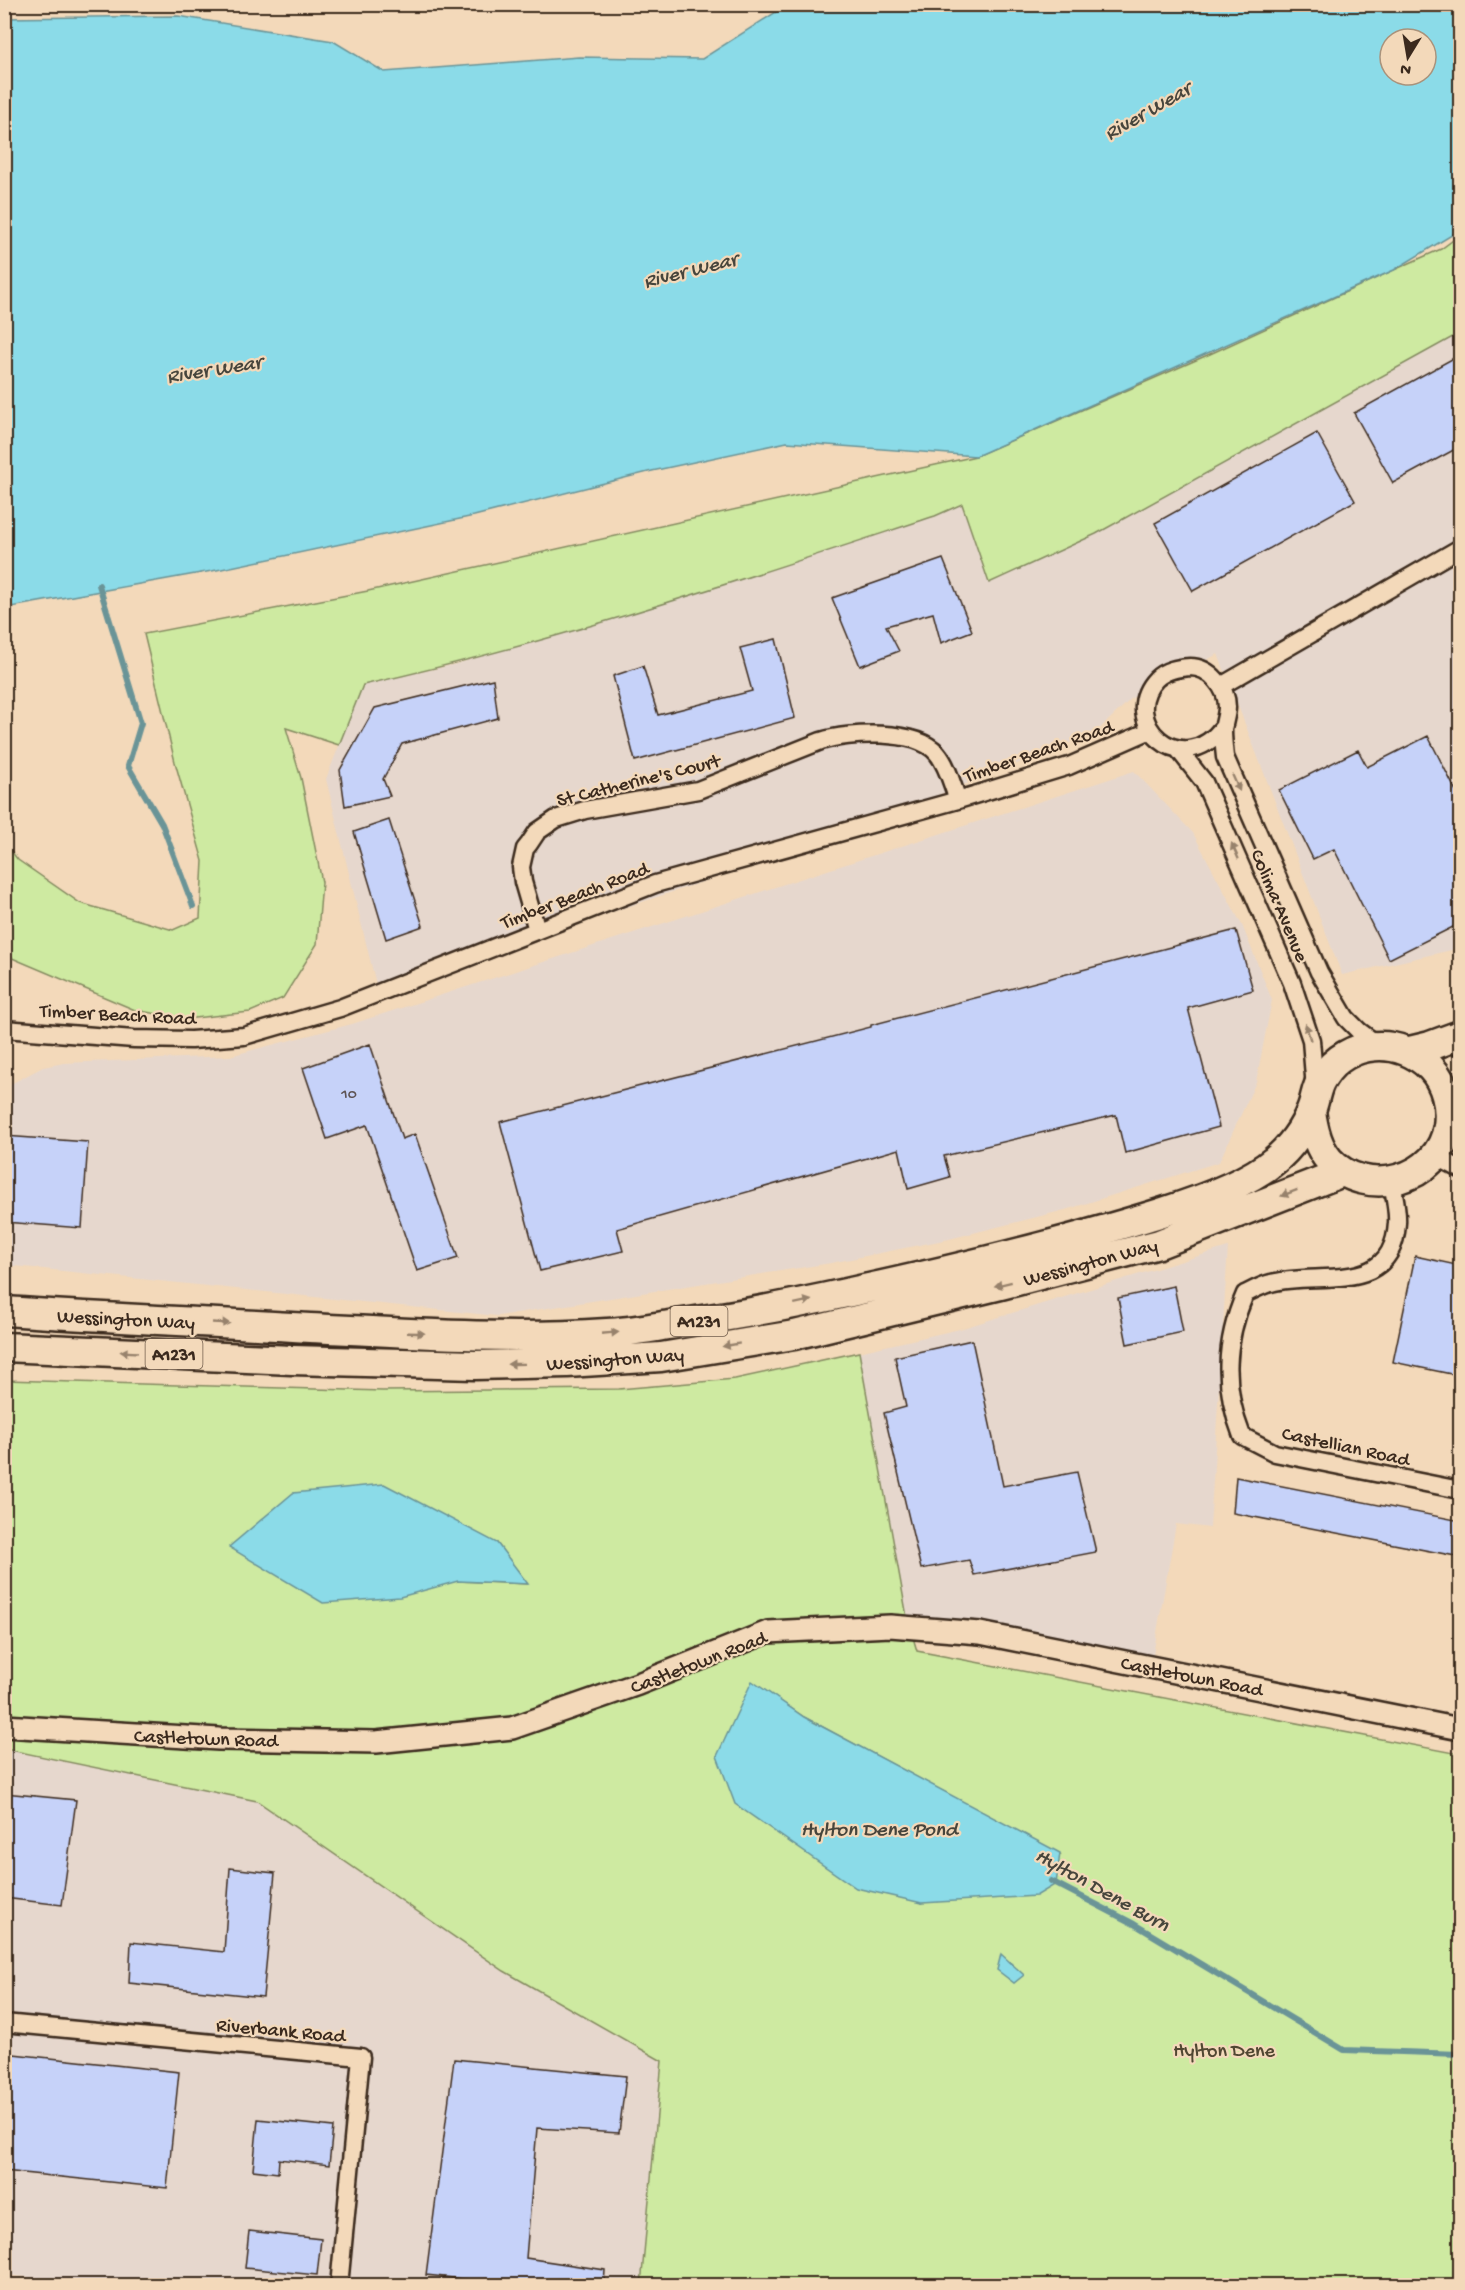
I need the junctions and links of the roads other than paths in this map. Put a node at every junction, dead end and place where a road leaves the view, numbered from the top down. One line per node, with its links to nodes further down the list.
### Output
1 (1461, 548): 2 (street)
2 (1221, 686): 3 (street); 4 (street)
3 (1223, 727): 5 (street); 10 (street, Colima Avenue, one-way to 10)
4 (1151, 730): 5 (street); 6 (street, Timber Beach Road)
5 (1178, 749): 12 (street, Colima Avenue, one-way to 5)
6 (958, 800): 7 (street, Timber Beach Road); 7 (street, St Catherine's Court)
7 (537, 930): 8 (street, Timber Beach Road)
8 (4, 1029)
9 (1461, 1035): 11 (highway, Wessington Way)
10 (1378, 1045): 11 (highway, Wessington Way); 12 (highway, Wessington Way)
11 (1409, 1051): 13 (highway, Wessington Way)
12 (1313, 1100): 16 (highway, Wessington Way); 20 (highway, Wessington Way / A1231, one-way to 12)
13 (1455, 1111): 14 (highway, Wessington Way)
14 (1435, 1156): 15 (street); 17 (highway, Wessington Way)
15 (1461, 1168)
16 (1343, 1172): 17 (highway, Wessington Way); 21 (highway, Wessington Way / A1231, one-way to 21)
17 (1392, 1182): 22 (street, Castellian Road)
18 (4, 1304): 20 (highway)
19 (4, 1311): 20 (highway, Wessington Way / A1231)
20 (37, 1313)
21 (4, 1347)
22 (1461, 1490)
23 (4, 1726): 24 (street, Castletown Road)
24 (1461, 1729)
25 (4, 2022): 26 (street, Riverbank Road)
26 (339, 2286)

